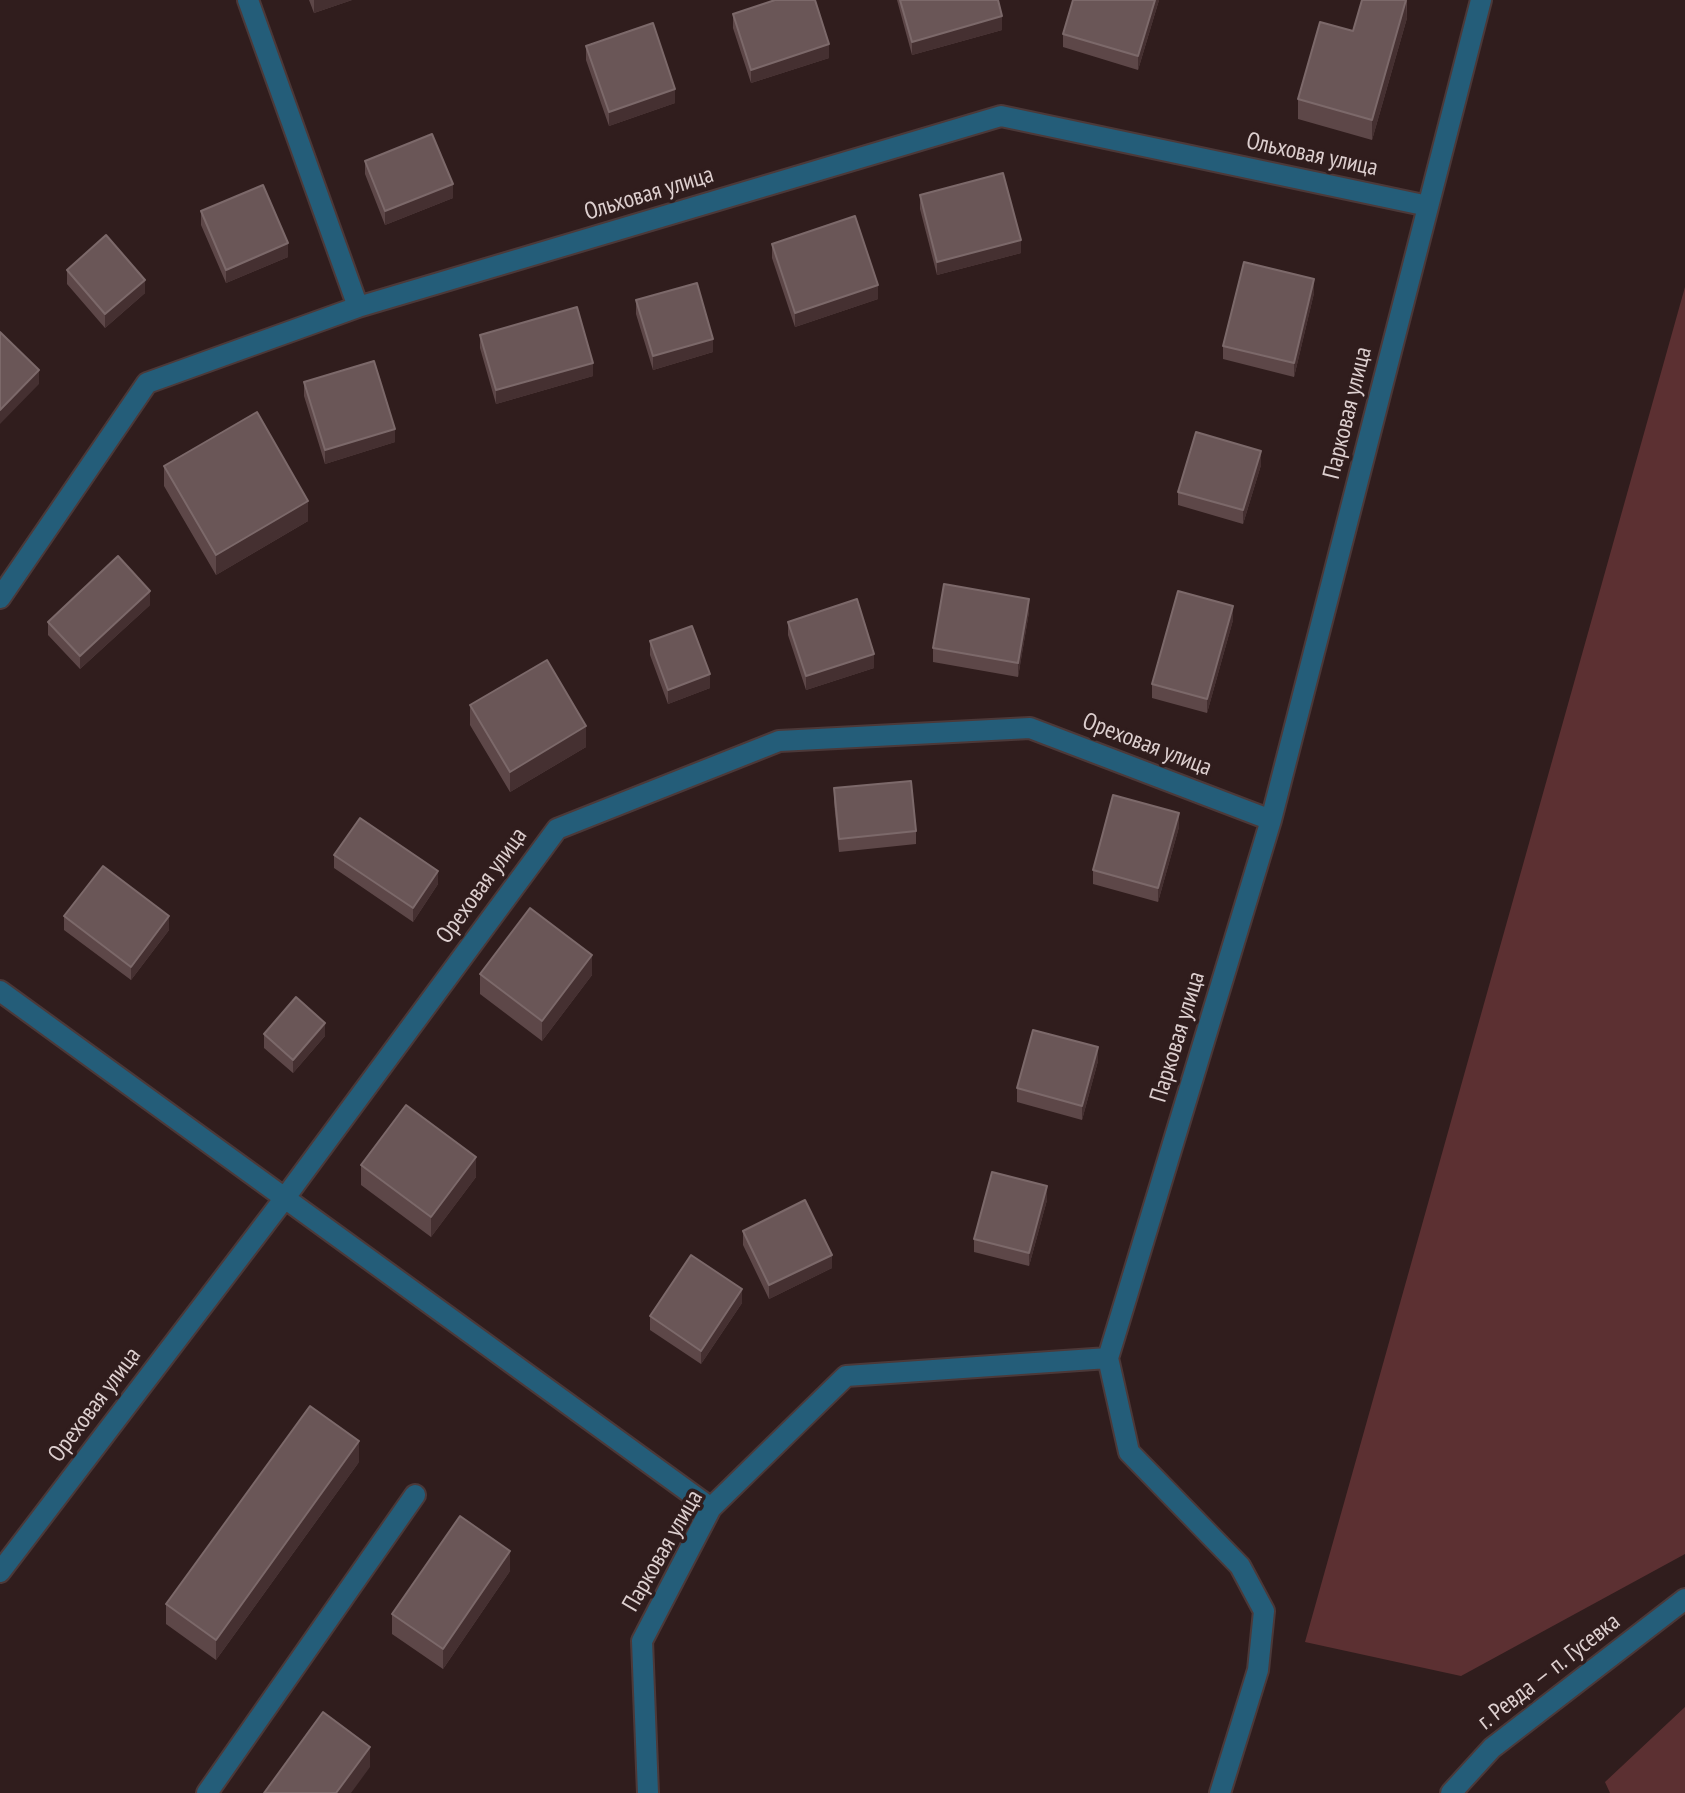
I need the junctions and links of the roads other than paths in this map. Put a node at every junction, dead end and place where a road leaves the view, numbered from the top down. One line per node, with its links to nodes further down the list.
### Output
1 (248, 0): 4 (street)
2 (1481, 0): 3 (street, Парковая улица)
3 (1428, 206): 4 (street, Ольховая улица); 6 (street, Парковая улица)
4 (358, 307): 5 (street, Ольховая улица)
5 (0, 598)
6 (1271, 820): 8 (street, Ореховая улица); 9 (street, Парковая улица)
7 (0, 991): 8 (street)
8 (284, 1199): 11 (street); 12 (street, Ореховая улица)
9 (1108, 1358): 11 (street, Парковая улица); 16 (street)
10 (415, 1495): 14 (street)
11 (711, 1508): 15 (street, Парковая улица)
12 (0, 1572)
13 (1685, 1599): 17 (street, г. Ревда — п. Гусевка)
14 (207, 1793)
15 (648, 1793)
16 (1220, 1793)
17 (1451, 1793)

